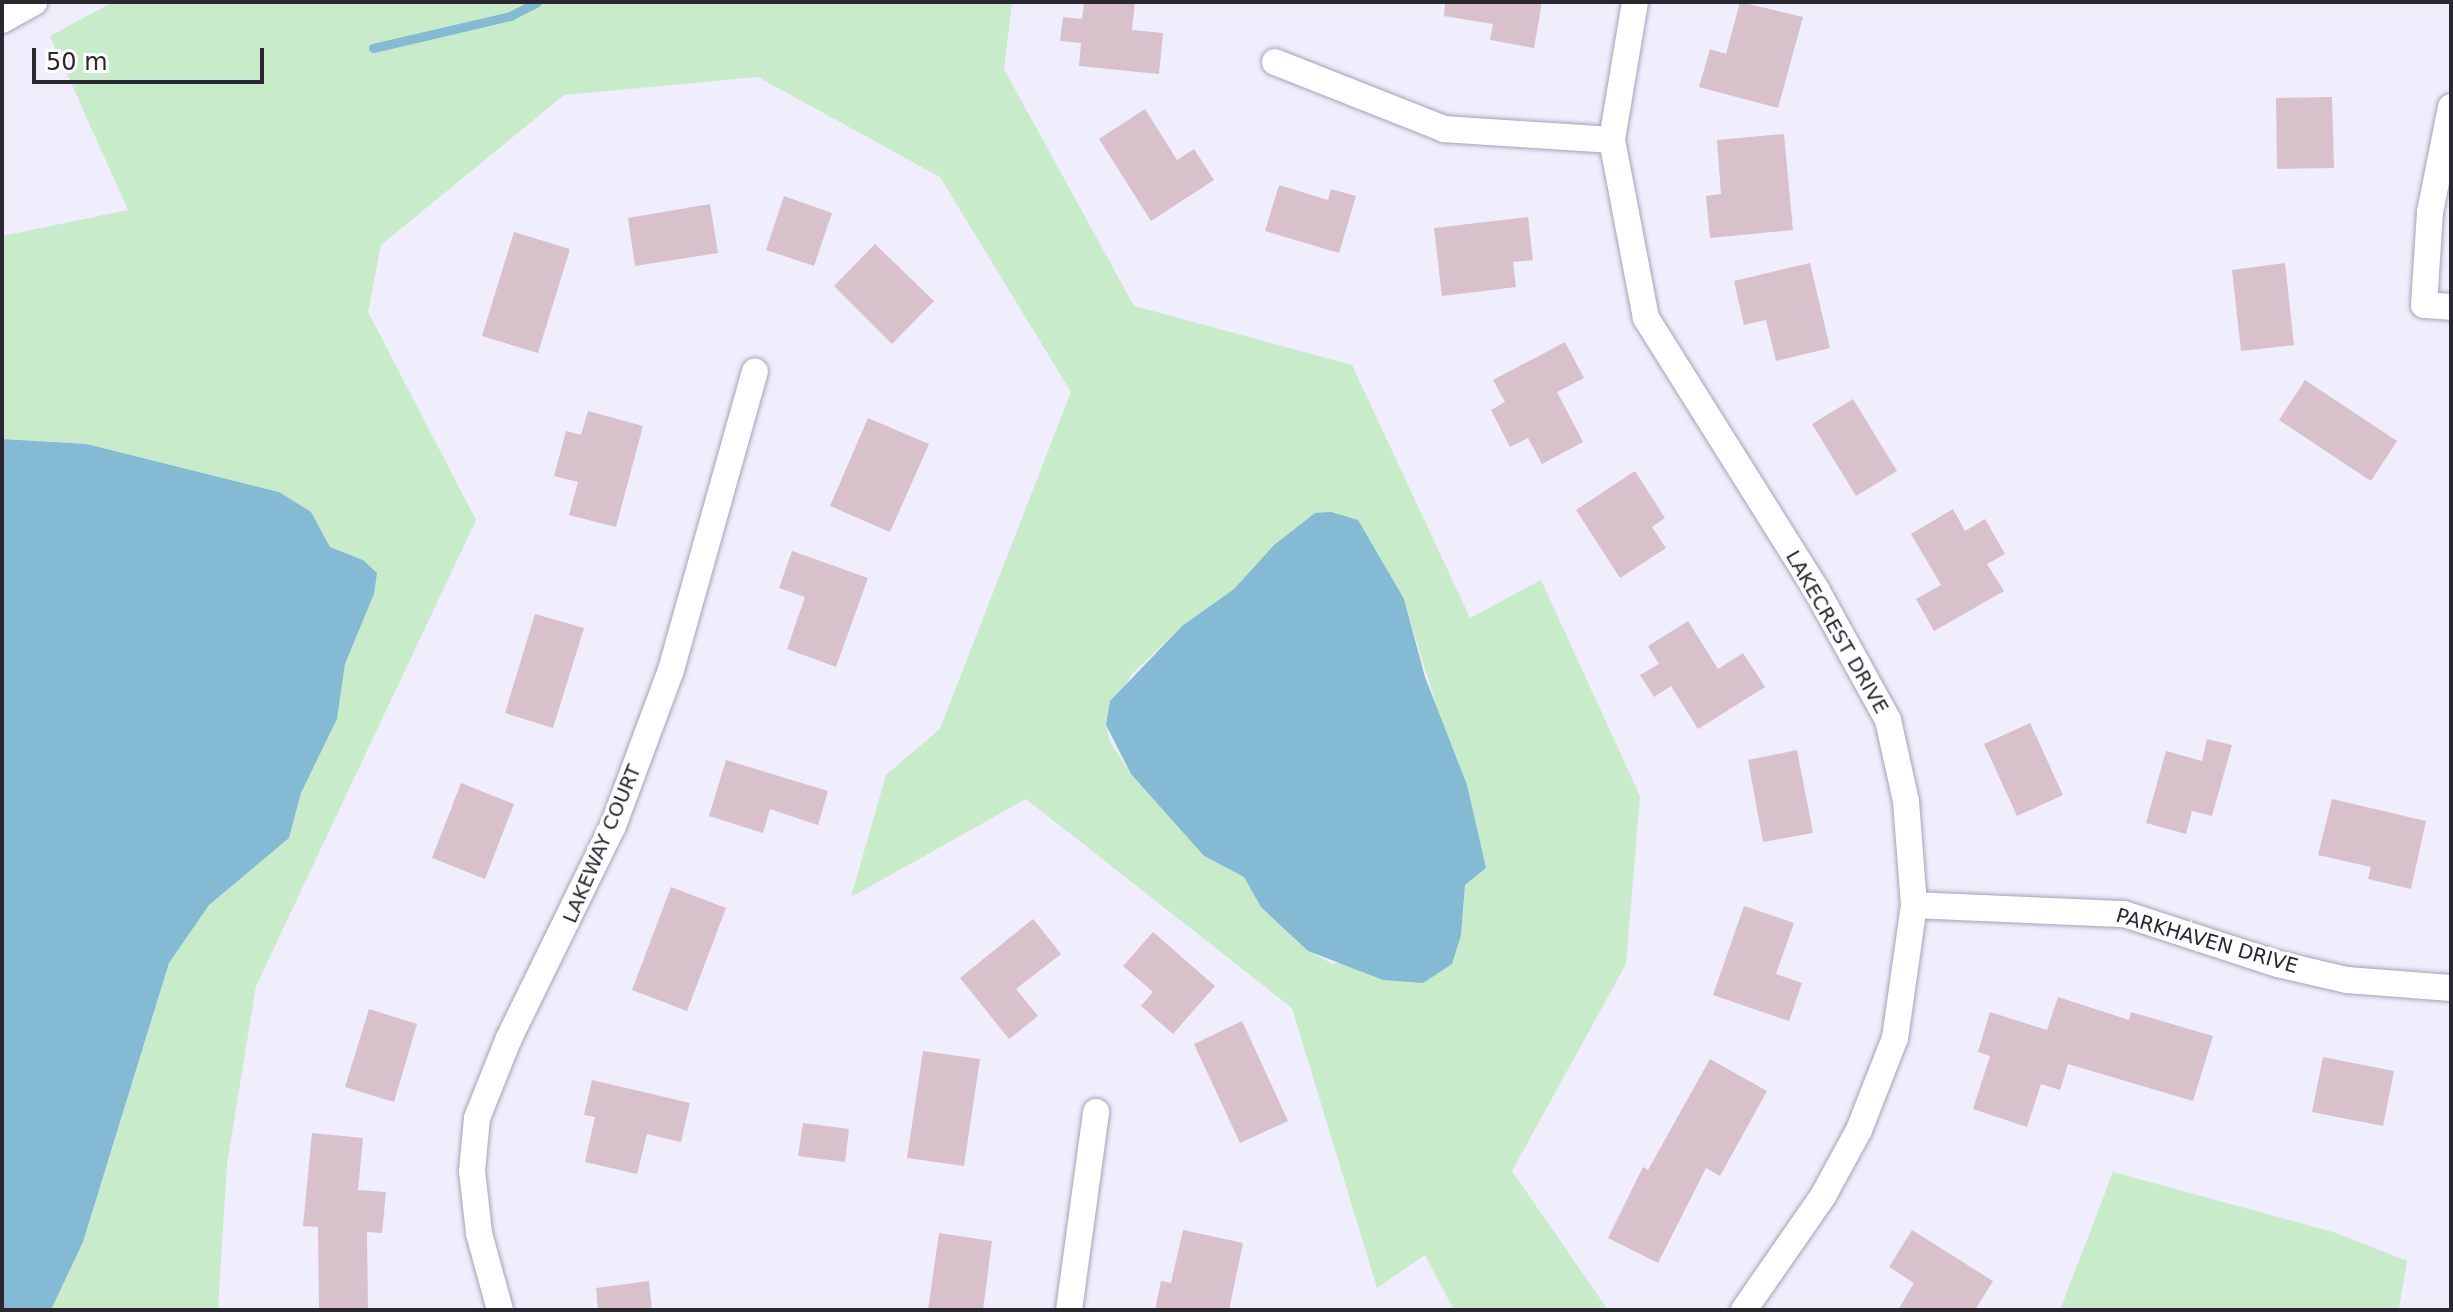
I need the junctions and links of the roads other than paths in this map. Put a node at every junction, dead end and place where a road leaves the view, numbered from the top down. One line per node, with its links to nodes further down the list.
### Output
1 (34, 2): 3 (street)
2 (1635, 2): 6 (street, LAKECREST DRIVE)
3 (2, 20)
4 (1275, 62): 6 (street)
5 (2451, 107): 7 (street)
6 (1612, 140): 9 (street, LAKECREST DRIVE)
7 (2451, 307)
8 (755, 372): 12 (street, LAKEWAY COURT)
9 (1914, 905): 10 (street, PARKHAVEN DRIVE); 14 (street, LAKECREST DRIVE)
10 (2451, 988)
11 (1096, 1112): 13 (street)
12 (500, 1310)
13 (1069, 1310)
14 (1744, 1310)

